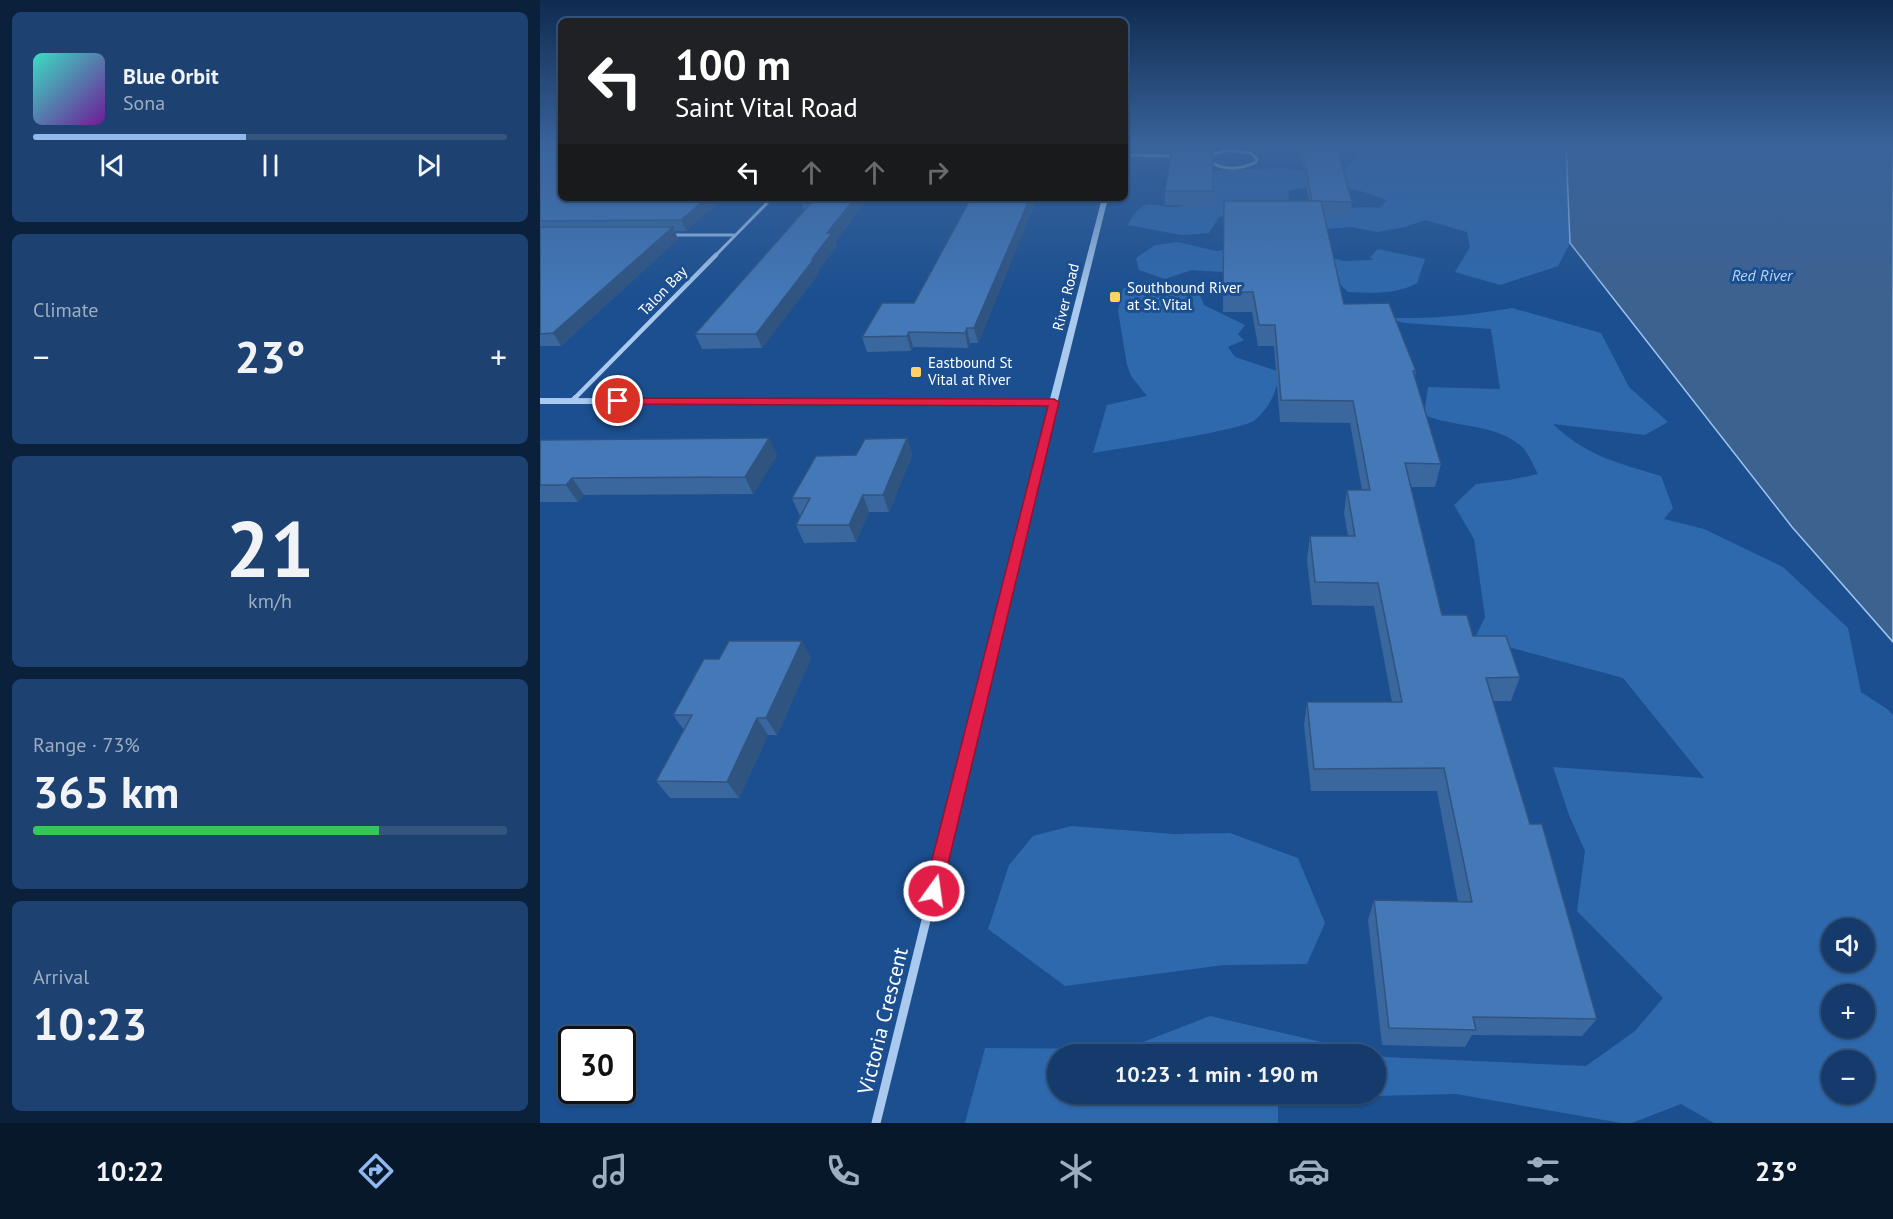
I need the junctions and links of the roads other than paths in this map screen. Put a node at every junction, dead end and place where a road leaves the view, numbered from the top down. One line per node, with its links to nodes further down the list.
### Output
1 (769, 201): 4 (street, Talon Bay)
2 (1104, 201): 7 (street, River Road)
3 (665, 235): 4 (street)
4 (734, 235): 6 (street, Talon Bay)
5 (540, 401): 6 (street)
6 (572, 401): 7 (street)
7 (1054, 402): 8 (street, Victoria Crescent)
8 (876, 1123)

